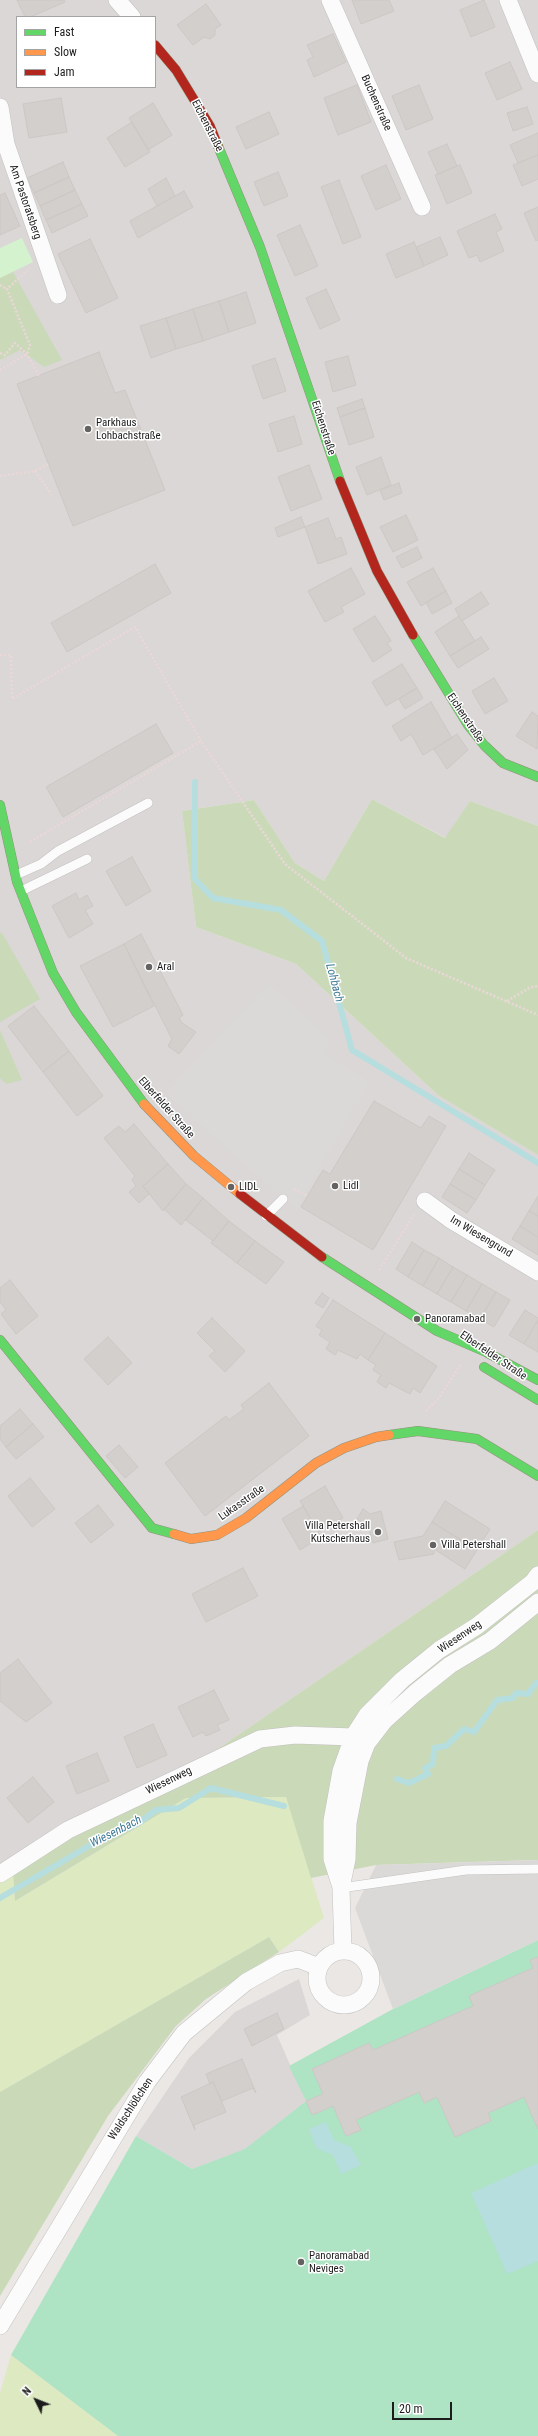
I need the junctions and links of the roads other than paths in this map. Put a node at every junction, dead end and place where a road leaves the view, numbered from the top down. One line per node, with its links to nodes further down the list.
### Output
1 (117, 0): 4 (street)
2 (330, 0): 8 (street, Buchenstraße)
3 (508, 0): 6 (street)
4 (131, 16)
5 (156, 46): 10 (street, Eichenstraße)
6 (538, 74)
7 (0, 107): 9 (street, Am Pastoratsberg)
8 (422, 207)
9 (58, 296)
10 (538, 777)
11 (148, 803): 14 (lane)
12 (0, 805): 14 (street, Elberfelder Straße)
13 (87, 859): 15 (lane)
14 (16, 875): 15 (street, Elberfelder Straße)
15 (21, 892): 18 (street, Elberfelder Straße)
16 (283, 1199): 18 (lane)
17 (425, 1201): 19 (street, Im Wiesengrund)
18 (266, 1216): 20 (street, Elberfelder Straße)
19 (538, 1272)
20 (437, 1331): 22 (street, Elberfelder Straße); 24 (street, Elberfelder Straße)
21 (0, 1340): 26 (street, Lukasstraße)
22 (467, 1354)
23 (478, 1363): 25 (street, Elberfelder Straße)
24 (538, 1380)
25 (538, 1400)
26 (538, 1476)
27 (538, 1575): 29 (street, Wiesenweg)
28 (538, 1602): 29 (street, Wiesenweg)
29 (360, 1740): 31 (street, Wiesenweg); 32 (street, Wiesenweg)
30 (538, 1869): 32 (lane)
31 (0, 1874)
32 (341, 1888): 33 (street, Wiesenweg)
33 (344, 1951): 34 (street); 34 (street)
34 (319, 1967): 35 (street, Waldschlößchen)
35 (0, 2326)

